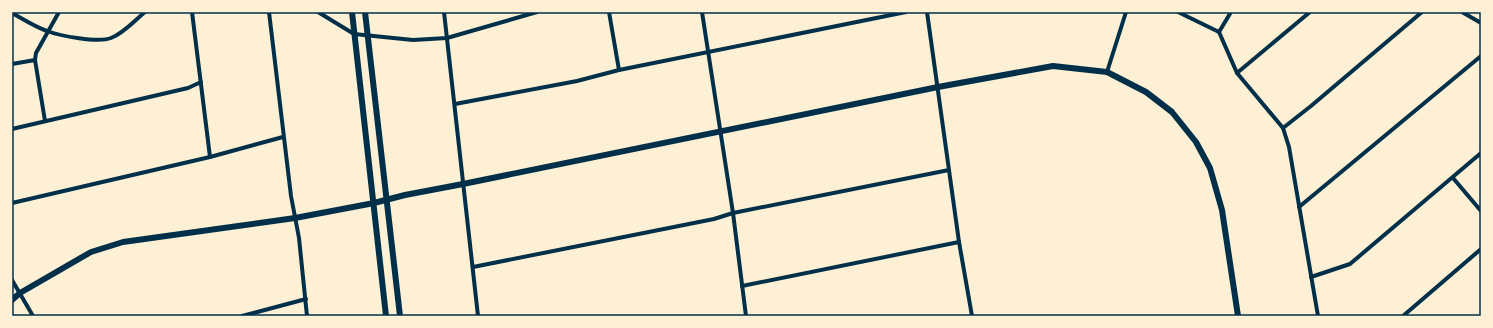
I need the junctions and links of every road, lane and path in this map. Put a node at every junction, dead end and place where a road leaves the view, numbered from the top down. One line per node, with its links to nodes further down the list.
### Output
1 (59, 12): 24 (street)
2 (138, 12): 22 (street)
3 (144, 12): 22 (street)
4 (192, 12): 36 (street)
5 (269, 12): 43 (street)
6 (318, 12): 26 (street)
7 (352, 12): 26 (street)
8 (365, 12): 27 (street)
9 (444, 12): 28 (street)
10 (536, 12): 28 (street)
11 (609, 12): 33 (street)
12 (702, 12): 29 (street)
13 (906, 12): 29 (street)
14 (927, 12): 37 (street)
15 (1126, 12): 34 (street)
16 (1178, 12): 25 (street)
17 (1231, 12): 25 (street)
18 (1310, 12): 35 (street)
19 (1422, 12): 40 (street)
20 (1462, 12): 23 (street)
21 (12, 13): 24 (street)
22 (139, 17): 24 (street)
23 (1481, 24)
24 (48, 32): 31 (street)
25 (1219, 32): 35 (street)
26 (354, 34): 27 (street); 51 (street)
27 (368, 34): 28 (street); 49 (street)
28 (447, 38): 38 (street)
29 (708, 52): 33 (street); 42 (street)
30 (1481, 56): 52 (street)
31 (35, 60): 32 (street); 39 (street)
32 (12, 64)
33 (619, 70): 38 (street)
34 (1107, 72): 37 (street); 74 (street)
35 (1238, 73): 40 (street)
36 (201, 82): 39 (street); 45 (street)
37 (938, 87): 42 (street); 46 (street)
38 (454, 104): 48 (street)
39 (45, 122): 41 (street)
40 (1283, 128): 52 (street)
41 (12, 129)
42 (720, 132): 48 (street); 54 (street)
43 (284, 137): 45 (street); 55 (street)
44 (1481, 153): 47 (street)
45 (210, 157): 50 (street)
46 (949, 170): 54 (street); 56 (street)
47 (1453, 178): 53 (street); 59 (street)
48 (463, 184): 49 (street); 58 (street)
49 (386, 200): 51 (street); 70 (street)
50 (12, 203)
51 (374, 203): 55 (street); 69 (street)
52 (1299, 208): 59 (street)
53 (1481, 211)
54 (733, 214): 58 (street); 61 (street)
55 (295, 218): 62 (street); 63 (street)
56 (959, 242): 61 (street); 65 (street)
57 (1481, 249): 76 (street)
58 (473, 267): 71 (street)
59 (1311, 277): 75 (street)
60 (12, 280): 62 (street)
61 (742, 286): 72 (street)
62 (20, 293): 64 (street); 66 (street)
63 (306, 299): 67 (street); 68 (street)
64 (12, 300)
65 (972, 315): 73 (street)
66 (33, 316)
67 (242, 316)
68 (307, 316)
69 (386, 316)
70 (400, 316)
71 (478, 316)
72 (746, 316)
73 (966, 316)
74 (1238, 316)
75 (1318, 316)
76 (1403, 316)

